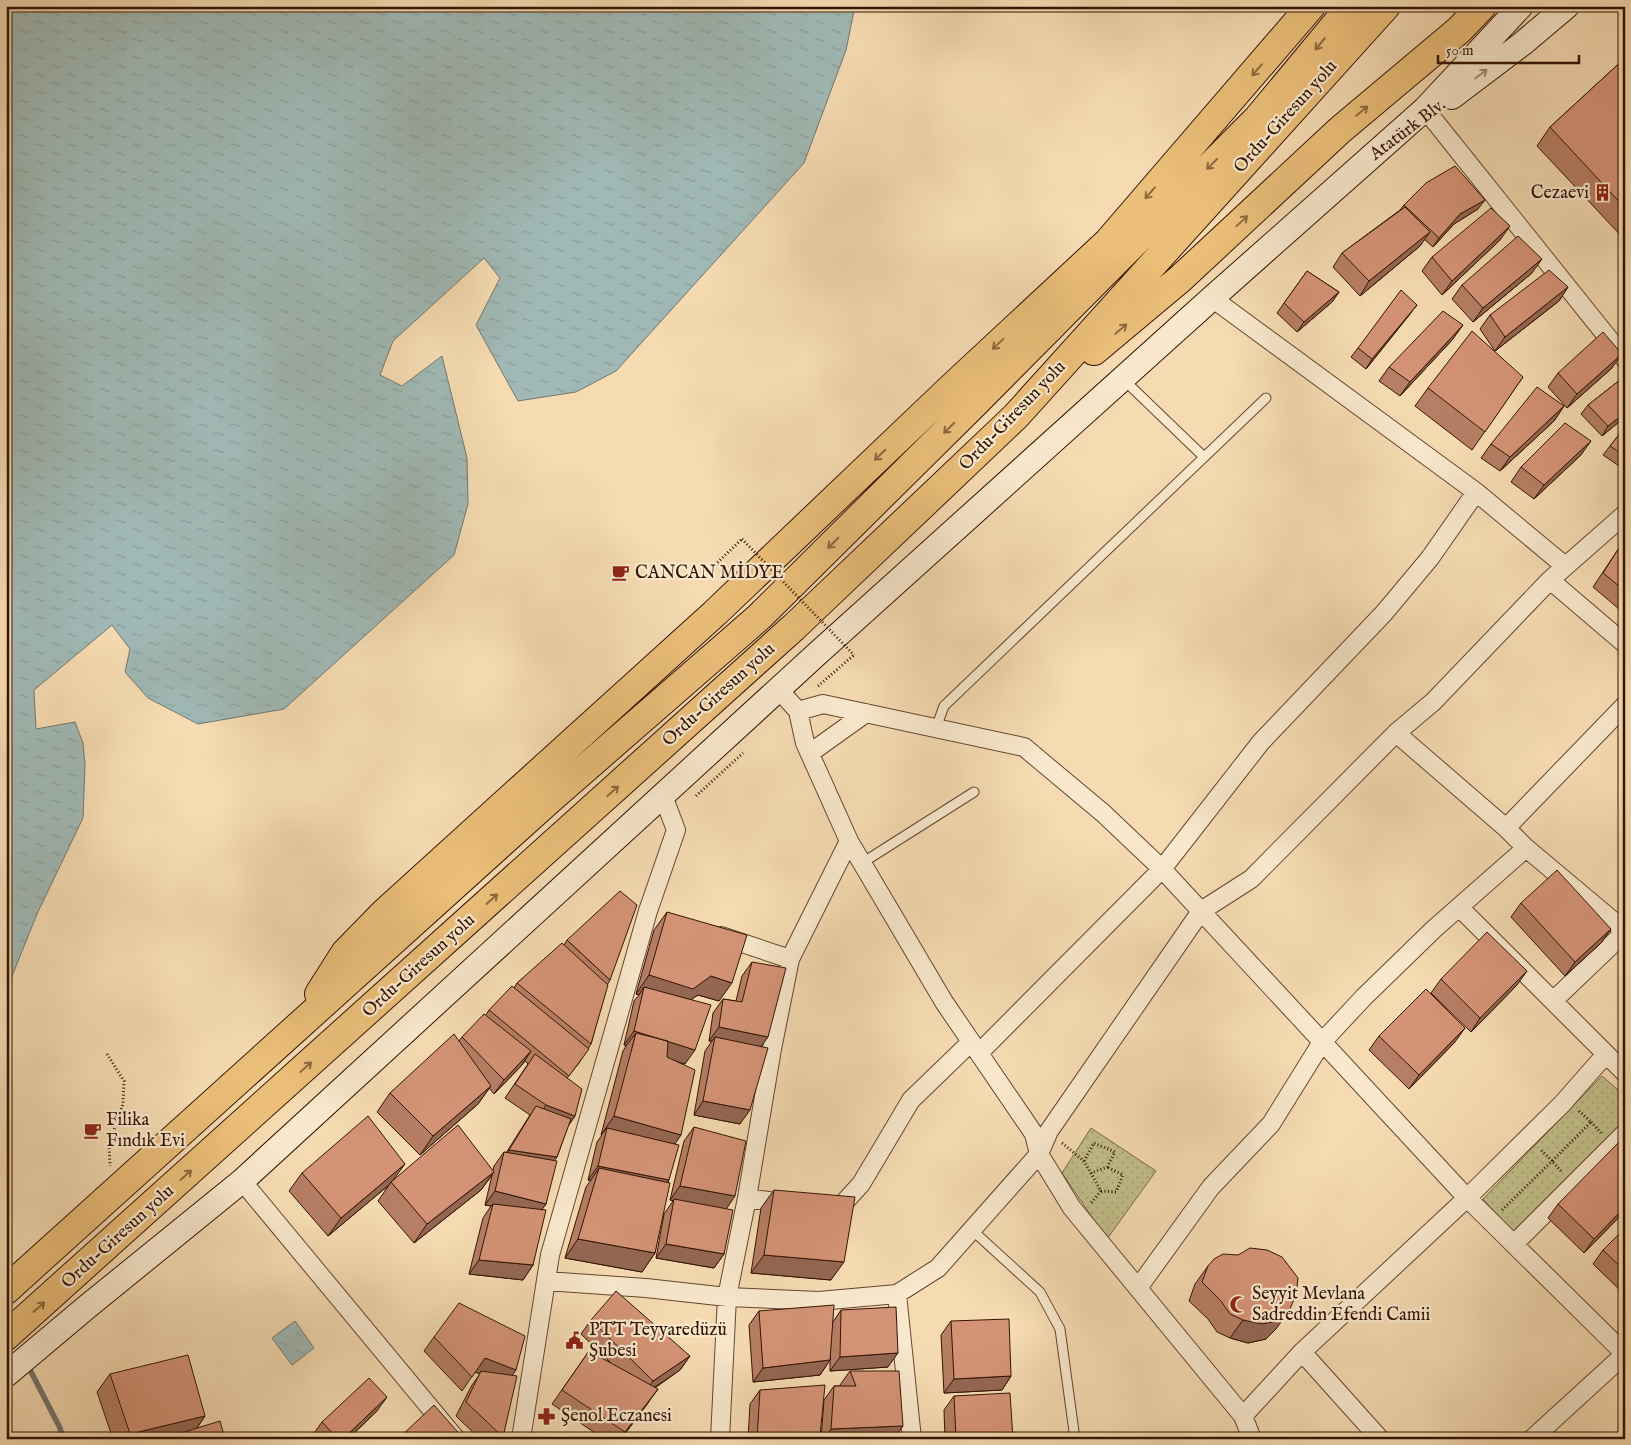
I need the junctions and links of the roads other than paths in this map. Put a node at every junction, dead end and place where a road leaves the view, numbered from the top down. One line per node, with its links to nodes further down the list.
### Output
1 (1312, 6): 9 (highway, one-way to 9)
2 (1351, 6): 14 (highway, Ordu-Giresun yolu, one-way to 14)
3 (1386, 6): 15 (highway, Ordu-Giresun yolu)
4 (1482, 6): 15 (highway, one-way to 4)
5 (1521, 6): 8 (street, Atatürk Blv.)
6 (1567, 6): 7 (street, Atatürk Blv., one-way to 6)
7 (1429, 114): 8 (street, Atatürk Blv.); 11 (street)
8 (1358, 167): 10 (street)
9 (1108, 242): 14 (highway); 43 (highway, one-way to 43)
10 (1212, 298): 12 (street); 17 (street)
11 (1625, 359)
12 (1122, 379): 16 (lane); 22 (street)
13 (1266, 398): 16 (lane)
14 (974, 404): 43 (highway, Ordu-Giresun yolu, one-way to 43)
15 (1016, 416): 60 (highway, Ordu-Giresun yolu, one-way to 15)
16 (1204, 457): 25 (lane)
17 (1476, 492): 19 (street); 34 (street)
18 (1625, 514): 19 (street)
19 (1565, 566): 20 (street)
20 (1550, 580): 21 (street); 26 (street)
21 (1625, 644)
22 (790, 703): 24 (street); 27 (street); 29 (street)
23 (1625, 705): 30 (street)
24 (866, 713): 25 (street); 27 (street)
25 (936, 728): 34 (street)
26 (1396, 733): 30 (street); 37 (street)
27 (810, 753): 31 (street)
28 (974, 792): 33 (lane)
29 (662, 796): 36 (street); 50 (street)
30 (1506, 828): 32 (street)
31 (849, 841): 33 (street); 41 (street)
32 (1526, 848): 35 (street); 40 (street)
33 (862, 863): 45 (street)
34 (1162, 869): 37 (street); 45 (street)
35 (1459, 907): 42 (street); 44 (street)
36 (648, 911): 38 (street); 55 (street)
37 (1201, 911): 44 (street); 49 (street)
38 (667, 918)
39 (705, 930): 41 (street)
40 (1625, 932): 42 (street)
41 (790, 958): 51 (street)
42 (1553, 1000): 46 (street)
43 (300, 1024): 57 (highway, Ordu-Giresun yolu)
44 (1322, 1042): 52 (street); 56 (street)
45 (975, 1047): 49 (street); 51 (street)
46 (1606, 1054): 47 (street); 52 (street)
47 (1625, 1073)
48 (1625, 1133): 54 (street)
49 (1039, 1154): 53 (street); 56 (street)
50 (242, 1181): 62 (street); 64 (street)
51 (747, 1198): 59 (street)
52 (1467, 1198): 54 (street); 61 (street)
53 (972, 1230): 58 (street); 68 (lane)
54 (1514, 1244): 71 (street)
55 (546, 1281): 59 (street); 65 (street)
56 (1138, 1288): 63 (street)
57 (6, 1290)
58 (897, 1294): 59 (street); 67 (street)
59 (727, 1297): 66 (street)
60 (6, 1336)
61 (1302, 1352): 63 (street); 70 (street)
62 (6, 1376)
63 (1244, 1416): 69 (street)
64 (456, 1439)
65 (521, 1439)
66 (720, 1439)
67 (912, 1439)
68 (1075, 1439)
69 (1252, 1439)
70 (1380, 1439)
71 (1532, 1439)

